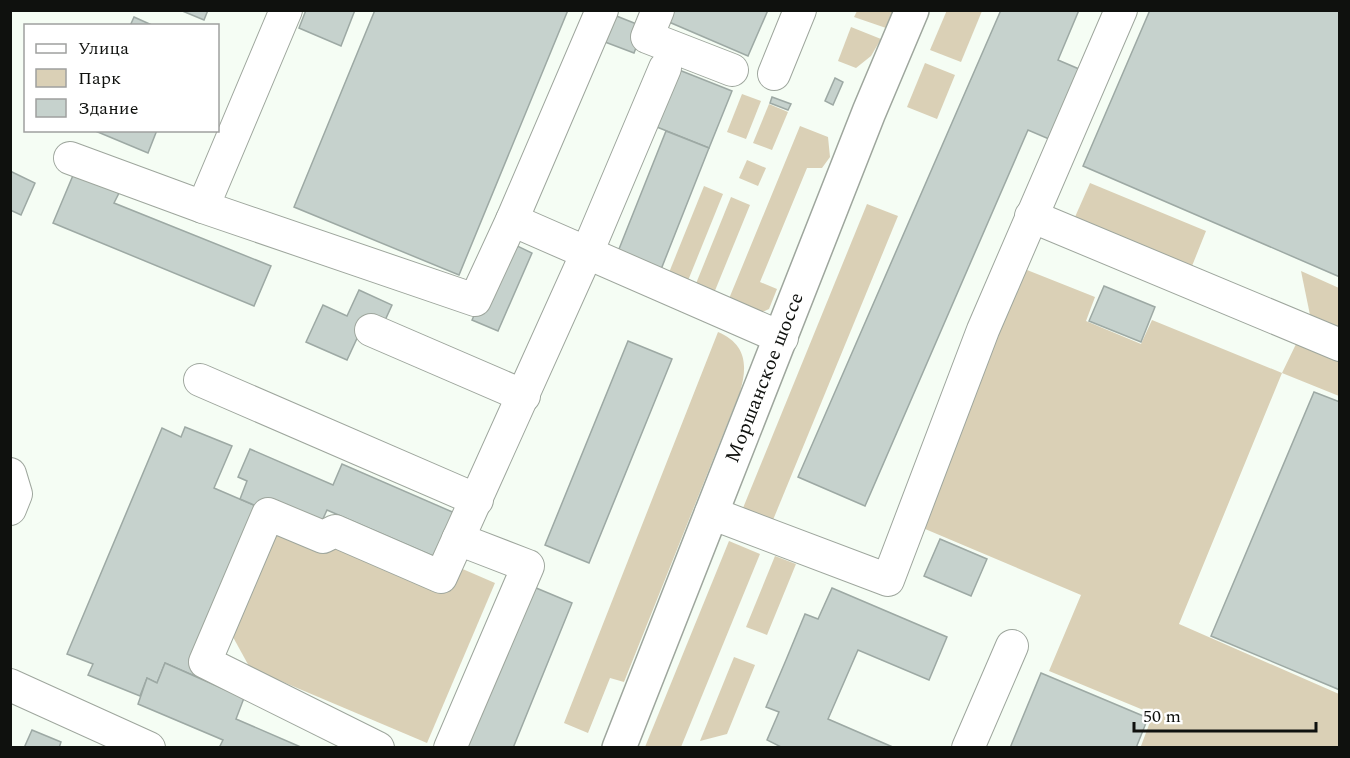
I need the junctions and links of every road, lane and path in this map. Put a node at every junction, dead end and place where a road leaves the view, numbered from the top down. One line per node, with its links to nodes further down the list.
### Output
1 (286, 10): 11 (lane)
2 (602, 10): 13 (lane)
3 (658, 10): 8 (lane)
4 (800, 10): 9 (lane)
5 (912, 10): 16 (main road, Моршанское шоссе)
6 (1121, 10): 12 (lane)
7 (665, 68): 14 (lane)
8 (732, 70)
9 (774, 74)
10 (70, 158): 11 (lane)
11 (203, 207): 13 (lane)
12 (1031, 216): 17 (lane); 23 (lane)
13 (512, 220): 14 (lane)
14 (586, 255): 16 (lane); 19 (lane)
15 (371, 330): 19 (lane)
16 (782, 338): 23 (main road, Моршанское шоссе)
17 (1340, 345)
18 (200, 380): 21 (lane)
19 (524, 396): 21 (lane)
20 (10, 474): 22 (lane)
21 (477, 500): 24 (lane)
22 (10, 509)
23 (711, 513): 30 (main road, Моршанское шоссе)
24 (458, 539): 28 (lane); 29 (lane)
25 (1012, 646): 31 (lane)
26 (10, 685): 27 (lane)
27 (149, 747)
28 (378, 747)
29 (450, 747)
30 (619, 747)
31 (968, 747)

